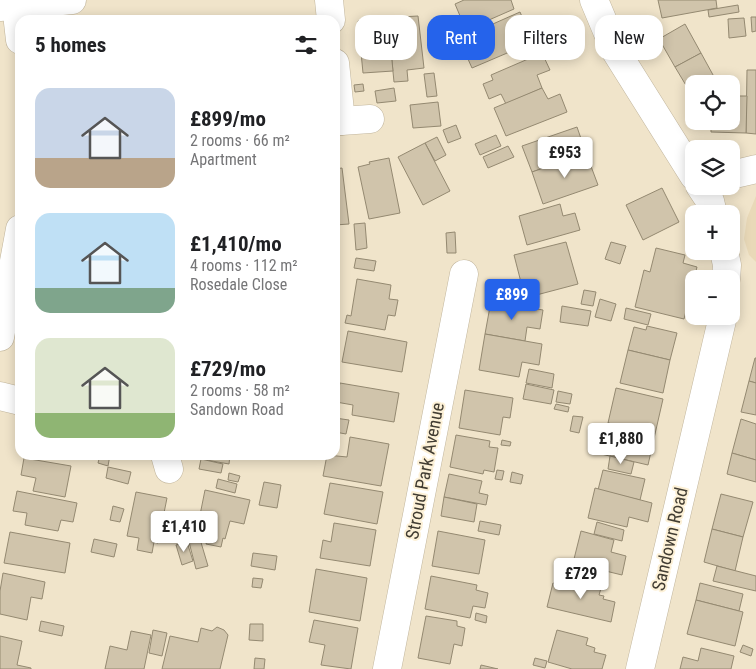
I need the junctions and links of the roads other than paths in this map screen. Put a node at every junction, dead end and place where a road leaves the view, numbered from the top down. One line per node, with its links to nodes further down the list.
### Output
1 (72, 0): 4 (street)
2 (329, 0): 5 (street)
3 (594, 0): 9 (street)
4 (8, 6): 6 (street)
5 (330, 15)
6 (15, 26)
7 (370, 119): 8 (street)
8 (340, 121)
9 (685, 162)
10 (756, 169): 11 (street)
11 (740, 173)
12 (15, 256): 15 (street)
13 (464, 274): 18 (street, Stroud Park Avenue)
14 (722, 325): 19 (street, Sandown Road)
15 (0, 337)
16 (0, 396): 17 (street)
17 (15, 400)
18 (387, 669)
19 (640, 669)

